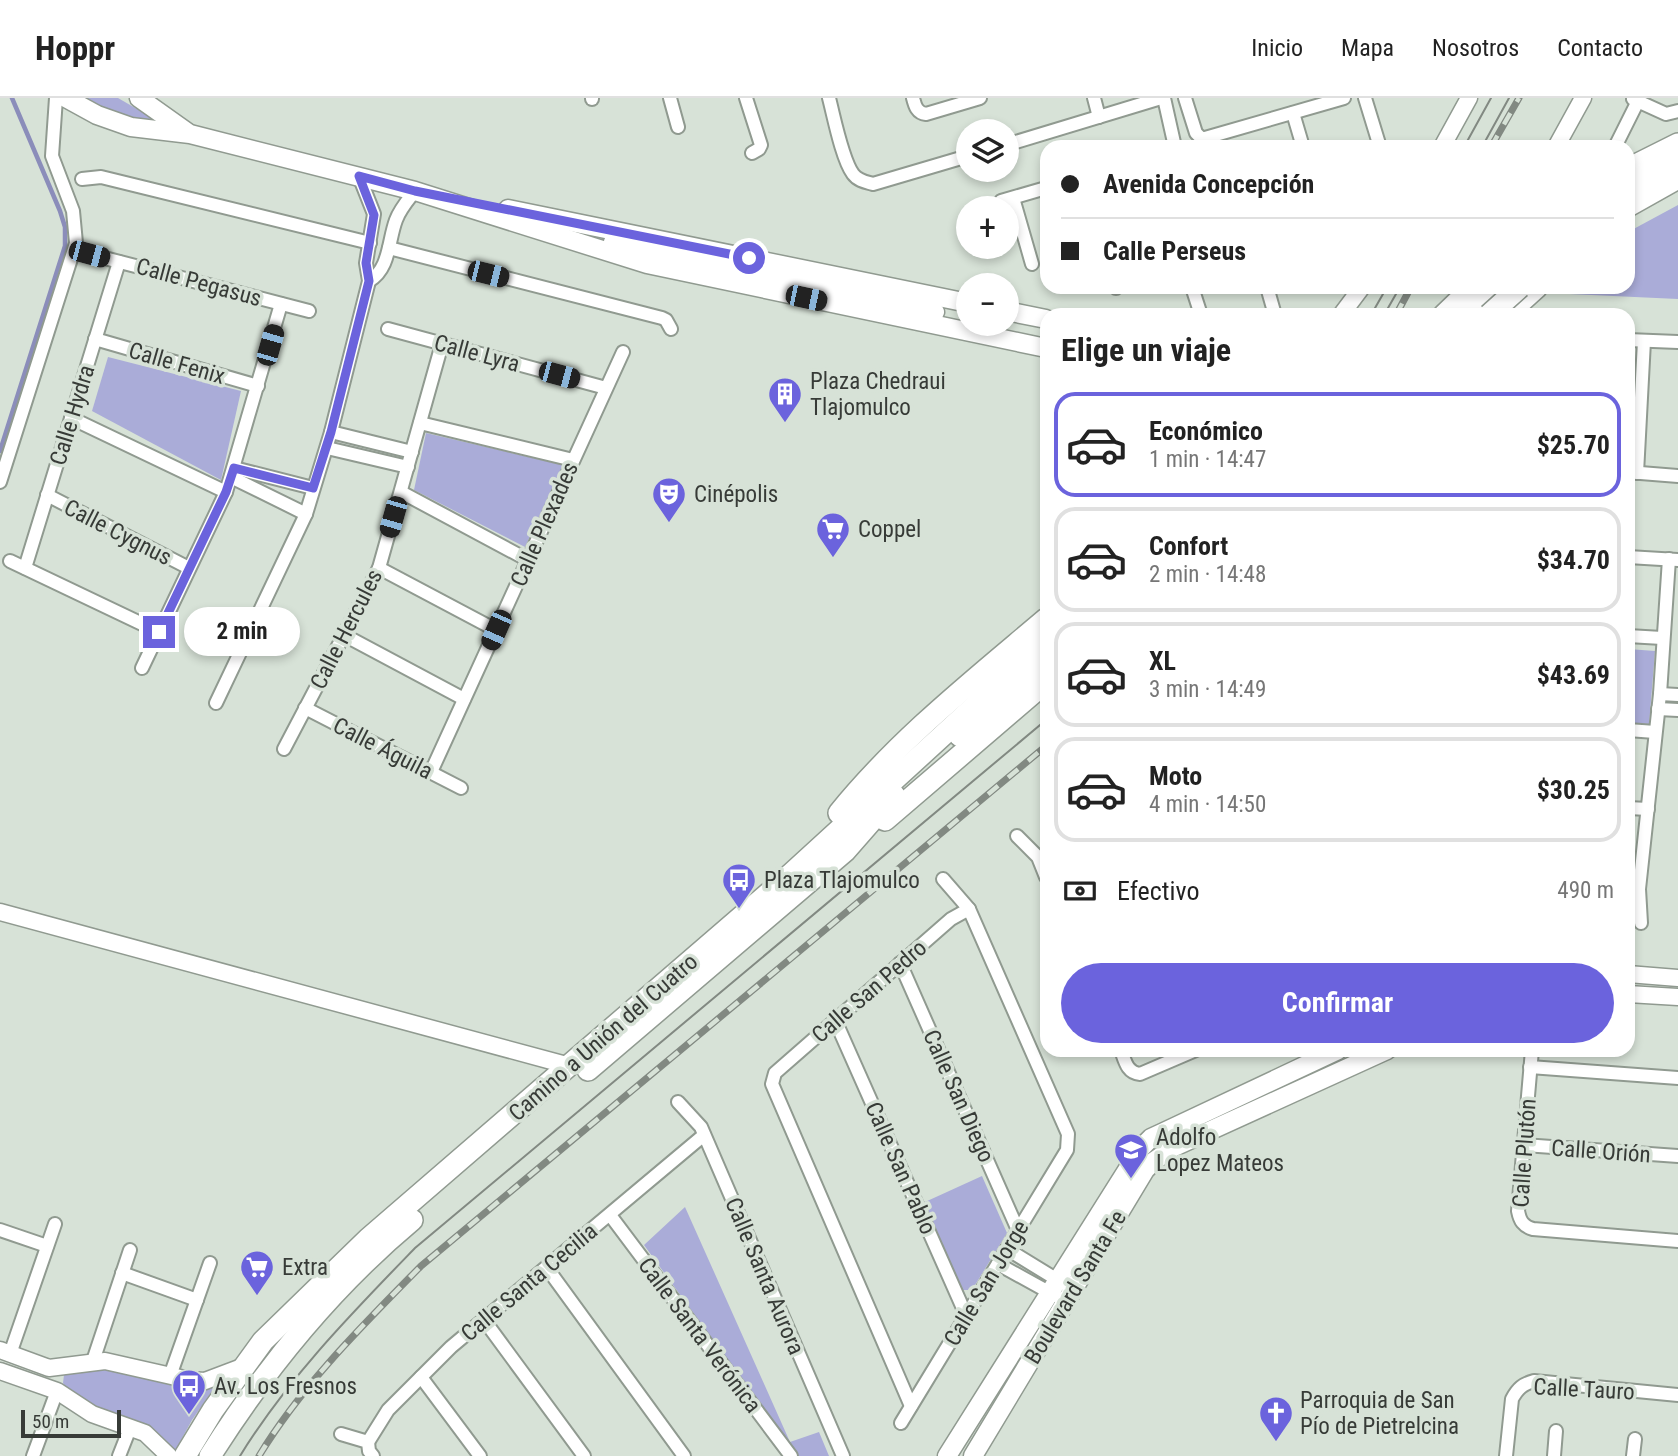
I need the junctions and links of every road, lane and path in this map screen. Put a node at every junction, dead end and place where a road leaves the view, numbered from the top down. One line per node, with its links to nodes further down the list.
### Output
1 (56, 98): 91 (street)
2 (66, 98): 22 (main road)
3 (139, 98): 22 (main road)
4 (670, 98): 21 (street)
5 (746, 98): 33 (street)
6 (828, 98): 34 (street)
7 (913, 98): 8 (street)
8 (980, 98)
9 (1094, 98): 20 (street)
10 (1163, 98): 17 (street); 24 (street)
11 (1185, 98): 23 (street)
12 (1345, 98): 19 (street)
13 (1365, 98): 27 (street)
14 (1469, 98): 28 (street)
15 (1583, 98): 29 (street)
16 (1635, 100): 18 (street); 30 (street)
17 (1116, 104): 20 (street)
18 (1678, 111)
19 (1293, 113): 23 (street); 26 (street)
20 (1099, 117): 31 (street)
21 (678, 127)
22 (190, 134): 37 (main road)
23 (1223, 134): 25 (street)
24 (1173, 140)
25 (1225, 140)
26 (1301, 140)
27 (1378, 140)
28 (1446, 140)
29 (1560, 140)
30 (1618, 140)
31 (1019, 141)
32 (1678, 144): 36 (main road)
33 (752, 153)
34 (956, 160)
35 (1678, 161): 40 (main road)
36 (1635, 166)
37 (359, 176): 42 (main road); 47 (street)
38 (82, 178): 47 (street)
39 (1678, 178): 44 (main road)
40 (1635, 184)
41 (1040, 190): 51 (street)
42 (415, 191): 45 (main road); 48 (street); 57 (main road)
43 (1678, 193): 46 (main road)
44 (1635, 202)
45 (494, 215): 65 (main road); 76 (main road)
46 (1635, 216)
47 (370, 243): 52 (street)
48 (389, 248): 52 (street); 68 (street)
49 (89, 254): 50 (street, Calle Pegasus)
50 (119, 262): 58 (street, Calle Pegasus); 71 (street, Calle Hydra)
51 (1032, 264)
52 (369, 281): 82 (street)
53 (1466, 294): 59 (main road)
54 (1488, 294): 60 (main road)
55 (1512, 294): 61 (main road, bridge)
56 (1529, 294): 62 (main road)
57 (956, 301)
58 (281, 304): 63 (street, Calle Pegasus); 78 (street)
59 (1451, 308)
60 (1474, 308)
61 (1496, 308)
62 (1515, 308)
63 (309, 310)
64 (1019, 314): 66 (main road)
65 (956, 317)
66 (1040, 319)
67 (388, 329): 75 (street, Calle Lyra)
68 (671, 329)
69 (1019, 331): 70 (main road)
70 (1040, 336)
71 (95, 339): 78 (street, Calle Fenix); 80 (street, Calle Hydra)
72 (1635, 340): 73 (street)
73 (1644, 341): 74 (street); 83 (street)
74 (1678, 342)
75 (442, 344): 79 (street, Calle Lyra); 81 (street, Calle Hercules)
76 (1040, 347)
77 (623, 352): 79 (street, Calle Plexades)
78 (258, 386): 88 (street)
79 (606, 388): 86 (street, Calle Plexades)
80 (71, 418): 93 (street); 95 (street, Calle Hydra)
81 (420, 423): 85 (street, Calle Hercules); 86 (street)
82 (331, 432): 84 (street); 85 (street)
83 (1635, 440)
84 (327, 448): 87 (street); 92 (street)
85 (412, 452): 87 (street, Calle Hercules)
86 (573, 460): 98 (street, Calle Plexades)
87 (408, 467): 94 (street, Calle Hercules)
88 (232, 472): 92 (street); 93 (street); 96 (street)
89 (1635, 473): 90 (street)
90 (1678, 476)
91 (0, 482)
92 (313, 488): 96 (street)
93 (226, 492): 102 (street)
94 (401, 492): 98 (street); 103 (street, Calle Hercules)
95 (47, 495): 101 (street, Calle Hydra); 102 (street, Calle Cygnus)
96 (306, 514): 117 (street)
97 (1635, 557): 99 (street)
98 (528, 560): 105 (street, Calle Plexades)
99 (1673, 560): 109 (street)
100 (10, 561): 101 (street)
101 (24, 568): 106 (street)
102 (190, 568): 106 (street)
103 (379, 568): 105 (street); 107 (street, Calle Hercules)
104 (1040, 624): 131 (main road)
105 (496, 630): 116 (street, Calle Plexades)
106 (159, 632): 111 (street)
107 (344, 635): 116 (street); 118 (street, Calle Hercules)
108 (1635, 636): 109 (street)
109 (1662, 638): 114 (street)
110 (1040, 646): 131 (main road, Camino a Unión del Cuatro)
111 (142, 668)
112 (1040, 668): 129 (main road, Camino a Unión del Cuatro)
113 (1040, 687): 129 (main road)
114 (1660, 694): 115 (street); 119 (street)
115 (1678, 695)
116 (464, 699): 124 (street, Calle Plexades)
117 (216, 703)
118 (305, 708): 123 (street, Calle Hercules); 124 (street, Calle Águila)
119 (1658, 709): 120 (street); 122 (street)
120 (1678, 710)
121 (1635, 731): 122 (street)
122 (1655, 732): 127 (street)
123 (284, 749)
124 (431, 772): 125 (street, Calle Águila)
125 (461, 788)
126 (1635, 808): 127 (street)
127 (1647, 809): 132 (street)
128 (1017, 835): 130 (street)
129 (845, 851): 193 (main road, Camino a Unión del Cuatro)
130 (1040, 852)
131 (791, 874): 149 (main road, Camino a Unión del Cuatro)
132 (1635, 878)
133 (943, 879): 135 (street)
134 (1635, 898): 137 (street)
135 (969, 909): 138 (street, Calle San Pedro); 159 (street, Calle San Jorge)
136 (0, 912): 149 (street)
137 (1641, 923)
138 (900, 963): 143 (street, Calle San Pedro); 159 (street, Calle San Diego)
139 (1635, 975): 140 (street)
140 (1678, 978)
141 (1635, 994): 142 (street)
142 (1678, 997)
143 (835, 1020): 171 (street, Calle San Pablo); 182 (street, Calle San Pedro)
144 (1124, 1057): 145 (street)
145 (1180, 1057)
146 (1323, 1057): 168 (main road, Boulevard Santa Fe)
147 (1372, 1057): 169 (main road, Boulevard Santa Fe)
148 (1531, 1057): 150 (street, Calle Plutón)
149 (570, 1066): 175 (main road, Camino a Unión del Cuatro)
150 (1530, 1067): 151 (street); 154 (street, Calle Plutón)
151 (1678, 1078)
152 (678, 1102): 153 (street, Calle Santa Aurora)
153 (704, 1135): 156 (street, Calle Santa Cecilia); 199 (street, Calle Santa Aurora)
154 (1523, 1145): 155 (street, Calle Orión); 160 (street, Calle Plutón)
155 (1678, 1156)
156 (610, 1215): 166 (street, Calle Santa Cecilia); 198 (street, Calle Santa Verónica)
157 (55, 1224): 161 (street)
158 (0, 1230): 161 (street)
159 (1018, 1230): 162 (street, Calle San Jorge)
160 (1678, 1241)
161 (47, 1247): 173 (street)
162 (1007, 1249): 165 (street, Calle San Jorge); 168 (street)
163 (130, 1250): 167 (street)
164 (210, 1263): 170 (street)
165 (998, 1264): 168 (street); 171 (street, Calle San Jorge)
166 (547, 1268): 172 (street, Calle Santa Cecilia); 197 (street)
167 (122, 1273): 170 (street); 174 (street)
168 (1053, 1286): 169 (street); 200 (main road, Boulevard Santa Fe)
169 (1070, 1296): 201 (main road, Boulevard Santa Fe)
170 (197, 1300): 178 (street)
171 (966, 1315): 182 (street, Calle San Jorge)
172 (484, 1320): 179 (street, Calle Santa Cecilia); 196 (street)
173 (5, 1352): 176 (street)
174 (93, 1361): 176 (street); 178 (street)
175 (242, 1367): 178 (street); 192 (main road, Camino a Unión del Cuatro)
176 (59, 1368): 180 (street)
177 (0, 1371): 180 (street)
178 (170, 1376)
179 (421, 1377): 188 (street, Calle Santa Cecilia); 195 (street)
180 (57, 1391): 184 (street); 189 (street)
181 (1678, 1395): 202 (street, Calle Tauro)
182 (911, 1406): 183 (street, Calle San Jorge)
183 (901, 1423)
184 (130, 1428): 190 (street); 191 (street)
185 (1556, 1431): 203 (street)
186 (341, 1434): 188 (street)
187 (1635, 1439): 204 (street)
188 (368, 1442): 194 (street)
189 (33, 1456)
190 (119, 1456)
191 (169, 1456)
192 (185, 1456)
193 (210, 1456)
194 (373, 1456)
195 (480, 1456)
196 (584, 1456)
197 (684, 1456)
198 (790, 1456)
199 (843, 1456)
200 (947, 1456)
201 (973, 1456)
202 (1506, 1456)
203 (1554, 1456)
204 (1633, 1456)

